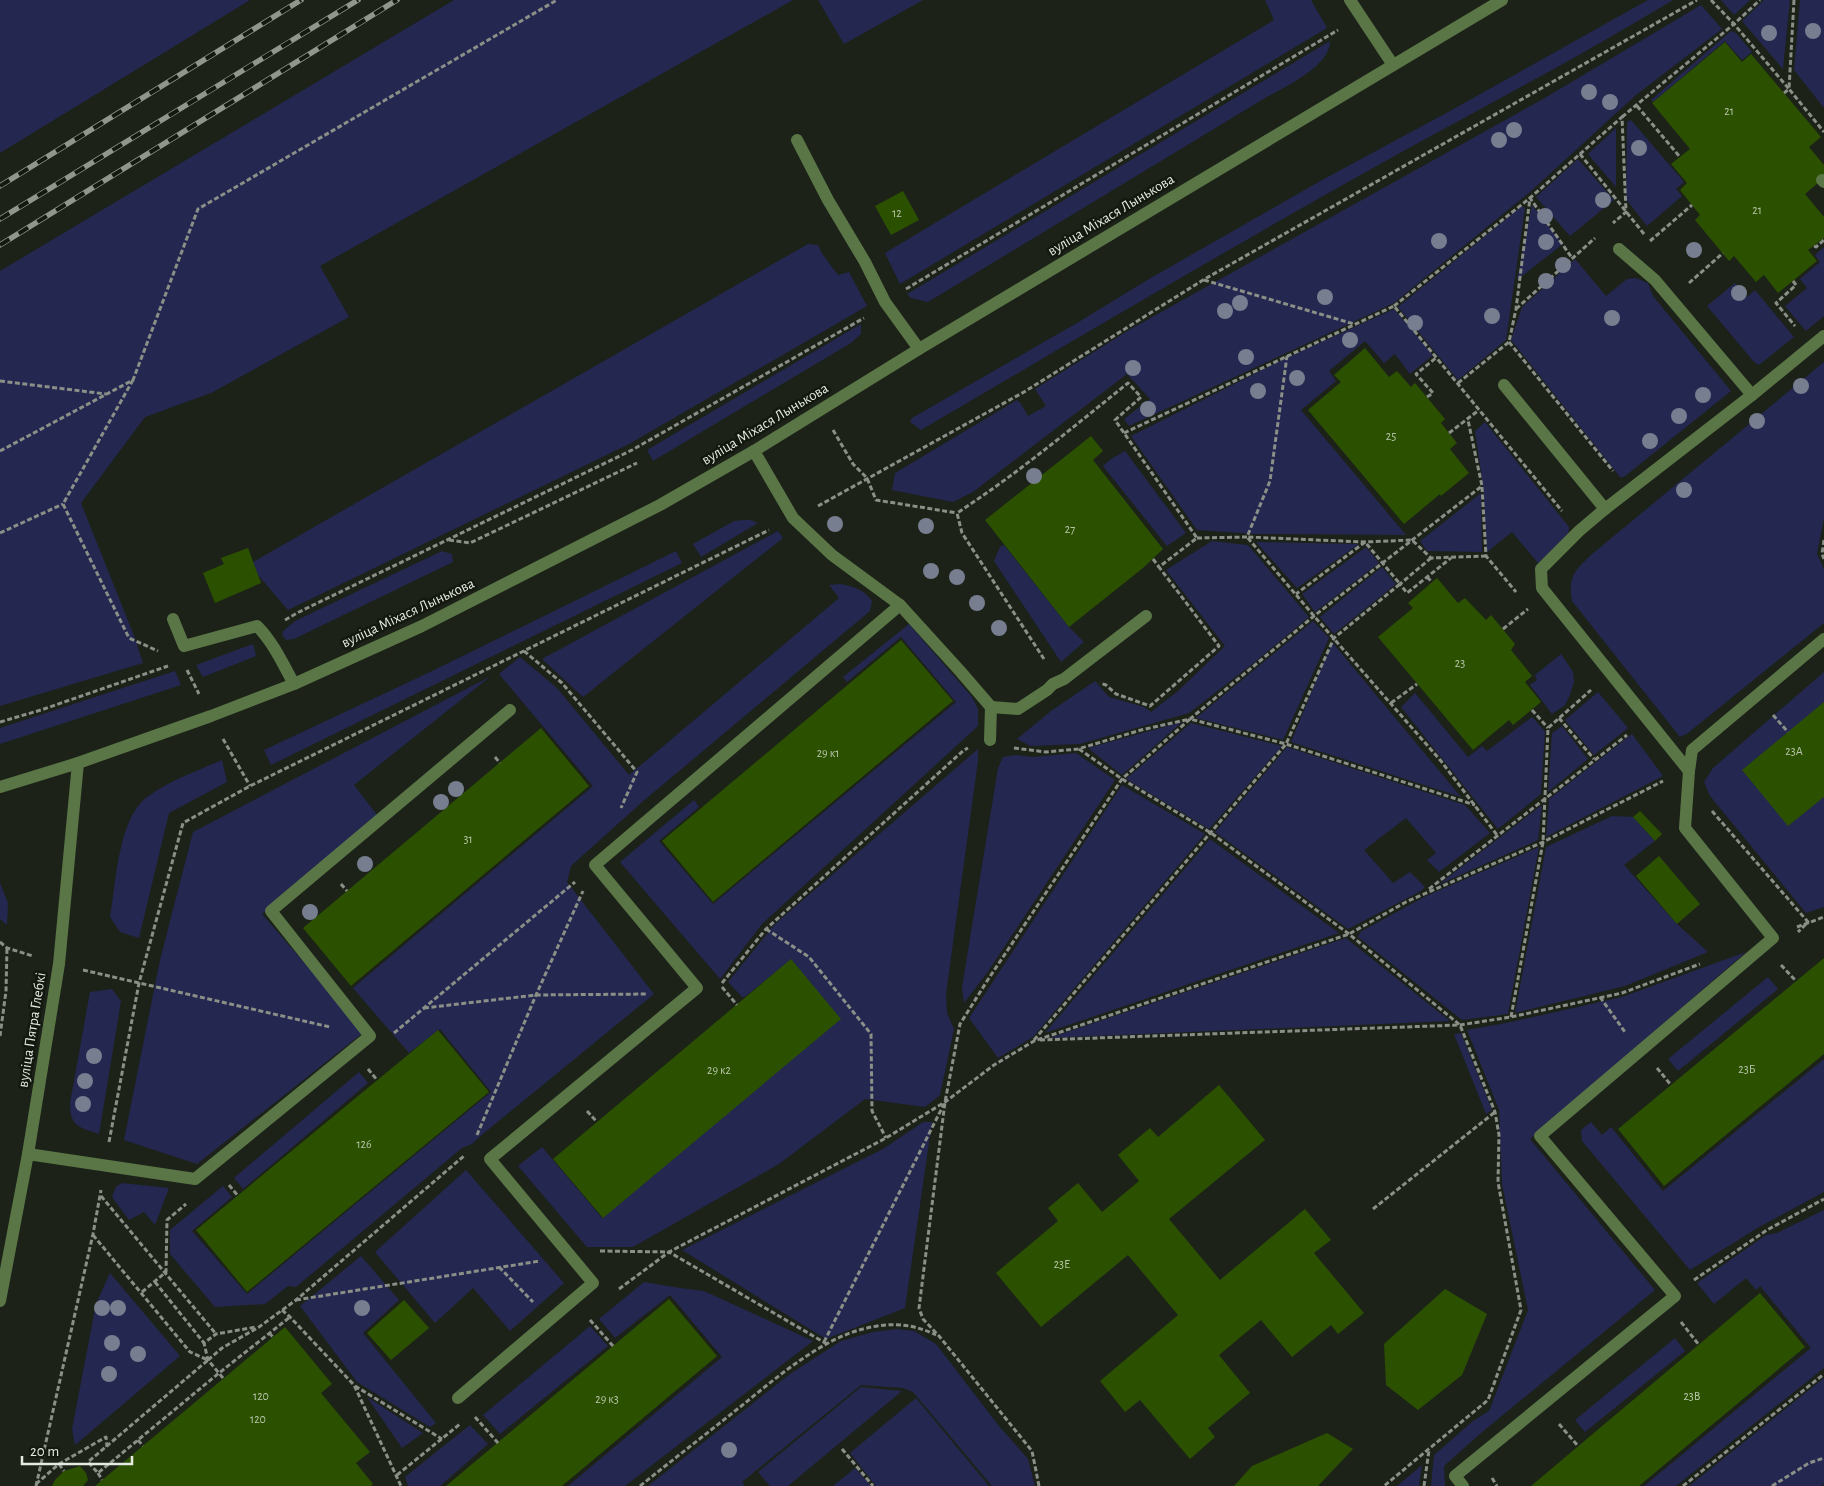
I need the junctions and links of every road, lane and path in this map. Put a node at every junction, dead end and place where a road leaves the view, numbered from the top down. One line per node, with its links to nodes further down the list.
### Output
1 (557, 0): 44 (path)
2 (1350, 0): 8 (street)
3 (1502, 0): 10 (street, вуліца Міхася Лынькова)
4 (1696, 0): 31 (path)
5 (1711, 0): 9 (path)
6 (1760, 0): 9 (path)
7 (1794, 0): 11 (path)
8 (1360, 16): 10 (street); 34 (path)
9 (1734, 24): 11 (path); 13 (path)
10 (1393, 65): 41 (street, вуліца Міхася Лынькова)
11 (1789, 89): 12 (path); 15 (path)
12 (1784, 93)
13 (1637, 106): 14 (path); 18 (path)
14 (1622, 117): 17 (path); 21 (path)
15 (1824, 132)
16 (797, 140): 34 (street)
17 (1580, 154): 19 (path); 21 (path)
18 (1680, 157)
19 (1530, 198): 30 (path); 35 (path); 36 (path)
20 (1692, 205): 25 (path)
21 (1626, 212): 22 (path); 25 (path)
22 (1612, 224)
23 (1599, 235): 30 (path)
24 (1824, 240): 26 (path)
25 (1650, 241): 27 (path)
26 (1814, 246)
27 (1656, 248)
28 (1618, 249): 49 (street)
29 (1723, 253): 33 (path)
30 (1572, 258): 36 (path)
31 (1203, 280): 37 (path); 60 (path)
32 (1793, 281): 38 (path)
33 (1686, 285)
34 (885, 302): 41 (street); 71 (path)
35 (1394, 306): 37 (path); 43 (path)
36 (1516, 309): 40 (path)
37 (1354, 324): 42 (path)
38 (1796, 328)
39 (1824, 336): 49 (street)
40 (1509, 342): 46 (path); 61 (path)
41 (919, 349): 51 (street, вуліца Міхася Лынькова)
42 (1287, 356): 56 (path); 69 (path)
43 (1437, 357): 46 (path); 50 (path)
44 (133, 380): 48 (path); 63 (path)
45 (0, 381): 48 (path)
46 (1458, 383): 52 (path)
47 (1504, 385): 64 (street)
48 (106, 394): 57 (path)
49 (1752, 395): 64 (street)
50 (1427, 397)
51 (821, 410): 58 (street, вуліца Міхася Лынькова); 60 (path)
52 (1479, 410): 54 (path); 67 (path)
53 (1114, 420): 65 (path)
54 (1468, 420): 55 (path); 62 (path)
55 (1449, 433)
56 (1124, 434)
57 (0, 451)
58 (754, 451): 66 (street); 98 (street, вуліца Міхася Лынькова)
59 (637, 463): 71 (path)
60 (867, 478): 65 (path); 66 (path)
61 (1618, 478)
62 (1482, 486): 72 (path); 75 (path)
63 (63, 504): 68 (path); 95 (path)
64 (1605, 508): 67 (street)
65 (957, 513): 97 (path)
66 (793, 518): 85 (street); 94 (path)
67 (1579, 531): 118 (street)
68 (0, 533)
69 (1247, 537): 70 (path); 74 (path); 84 (path)
70 (1197, 538)
71 (449, 540): 91 (path)
72 (1412, 540): 74 (path); 76 (path); 79 (path)
73 (1824, 540): 78 (path)
74 (1365, 542): 79 (path); 84 (path)
75 (1452, 557): 76 (path); 81 (path)
76 (1431, 558): 83 (path)
77 (1153, 559): 80 (path)
78 (1824, 559)
79 (1383, 563): 83 (path); 88 (path)
80 (1159, 567)
81 (1427, 577): 82 (path); 83 (path)
82 (1432, 582)
83 (1400, 584): 92 (path)
84 (1296, 594): 88 (path)
85 (900, 605): 102 (street); 129 (street)
86 (1529, 608): 90 (path)
87 (1146, 616): 97 (street)
88 (1314, 616): 92 (path); 107 (path)
89 (173, 619): 91 (street)
90 (1503, 629)
91 (264, 633): 98 (street)
92 (1334, 638): 101 (path); 113 (path)
93 (1824, 639): 118 (street)
94 (524, 651): 124 (path); 125 (path)
95 (164, 654)
96 (173, 664): 108 (path)
97 (1064, 679): 102 (street)
98 (294, 684): 117 (street, вуліца Міхася Лынькова)
99 (1417, 684): 101 (path)
100 (1596, 686): 106 (path)
101 (1391, 703): 122 (path)
102 (991, 707): 112 (street)
103 (510, 710): 147 (street)
104 (1532, 710): 109 (path)
105 (1768, 710): 111 (path)
106 (1559, 718): 109 (path); 116 (path)
107 (1190, 719): 113 (path); 115 (path); 119 (path)
108 (0, 722)
109 (1548, 728): 121 (path)
110 (1632, 731): 116 (path)
111 (1788, 732)
112 (990, 740): 131 (path)
113 (1286, 744): 122 (path); 126 (path)
114 (1009, 747): 115 (path)
115 (1078, 749): 119 (path)
116 (1594, 760): 121 (path)
117 (78, 763): 120 (street, вуліца Міхася Лынькова); 154 (street, вуліца Пятра Глебкі)
118 (1689, 771): 128 (path); 210 (street)
119 (1122, 780): 126 (path); 149 (path)
120 (0, 787)
121 (1545, 799): 127 (path); 128 (path)
122 (1475, 804): 127 (path)
123 (1708, 806): 132 (path)
124 (618, 814)
125 (183, 822)
126 (1211, 833): 133 (path); 148 (path)
127 (1497, 835): 130 (path)
128 (1543, 842): 130 (path); 142 (path)
129 (595, 865): 138 (path); 141 (path); 160 (street)
130 (1422, 894): 133 (path)
131 (766, 929): 140 (path); 151 (path)
132 (1796, 933)
133 (1349, 934): 144 (path); 148 (path)
134 (0, 942): 143 (path)
135 (1701, 964): 139 (path)
136 (139, 983): 147 (path)
137 (654, 994): 138 (path)
138 (536, 995): 141 (path); 152 (path)
139 (1600, 997): 142 (path); 145 (path)
140 (737, 1005)
141 (424, 1008): 147 (path)
142 (1512, 1017): 144 (path)
143 (1, 1023): 146 (path)
144 (1460, 1025): 148 (path); 150 (path)
145 (1621, 1028)
146 (0, 1036)
147 (370, 1036): 154 (street)
148 (1034, 1041): 149 (path)
149 (945, 1102): 151 (path); 175 (path); 178 (path)
150 (1495, 1112): 157 (path); 195 (path)
151 (886, 1138): 159 (path)
152 (474, 1141)
153 (470, 1150): 166 (path)
154 (28, 1154): 167 (street, вуліца Пятра Глебкі)
155 (101, 1196): 161 (path)
156 (1824, 1199): 163 (path)
157 (1373, 1209)
158 (93, 1234): 164 (path)
159 (669, 1252): 160 (path); 165 (path); 178 (path)
160 (571, 1256): 166 (path); 186 (street)
161 (166, 1272): 162 (path); 174 (path)
162 (155, 1282): 164 (path); 177 (path)
163 (1690, 1283)
164 (142, 1292): 181 (path)
165 (612, 1294)
166 (296, 1300): 168 (path)
167 (0, 1301)
168 (282, 1310): 171 (path); 172 (path)
169 (1686, 1315): 179 (path)
170 (587, 1316): 180 (path)
171 (290, 1317): 173 (path); 185 (path)
172 (259, 1326): 174 (path); 181 (path)
173 (269, 1333): 176 (path); 182 (path)
174 (216, 1334): 177 (path)
175 (939, 1336): 178 (path); 207 (path)
176 (273, 1337)
177 (204, 1343): 181 (path)
178 (825, 1343): 205 (path)
179 (1699, 1345)
180 (612, 1346)
181 (208, 1360): 182 (path); 193 (path)
182 (219, 1373): 184 (path); 189 (path)
183 (1824, 1374): 212 (path)
184 (224, 1378)
185 (354, 1385): 201 (path); 201 (path)
186 (458, 1398)
187 (472, 1414): 190 (path)
188 (1551, 1430): 192 (path)
189 (138, 1440): 191 (path); 199 (path)
190 (498, 1443)
191 (143, 1446)
192 (1578, 1446)
193 (107, 1447): 197 (path); 199 (path)
194 (842, 1449): 206 (path)
195 (1429, 1449): 208 (path); 209 (path)
196 (1824, 1458): 213 (path)
197 (59, 1464): 198 (path); 203 (path)
198 (64, 1471)
199 (98, 1473): 202 (path)
200 (1499, 1473): 211 (path)
201 (397, 1475): 204 (path)
202 (102, 1480)
203 (36, 1485)
204 (400, 1486)
205 (640, 1486)
206 (873, 1486)
207 (1039, 1486)
208 (1384, 1486)
209 (1424, 1486)
210 (1463, 1486)
211 (1498, 1486)
212 (1682, 1486)
213 (1772, 1486)

